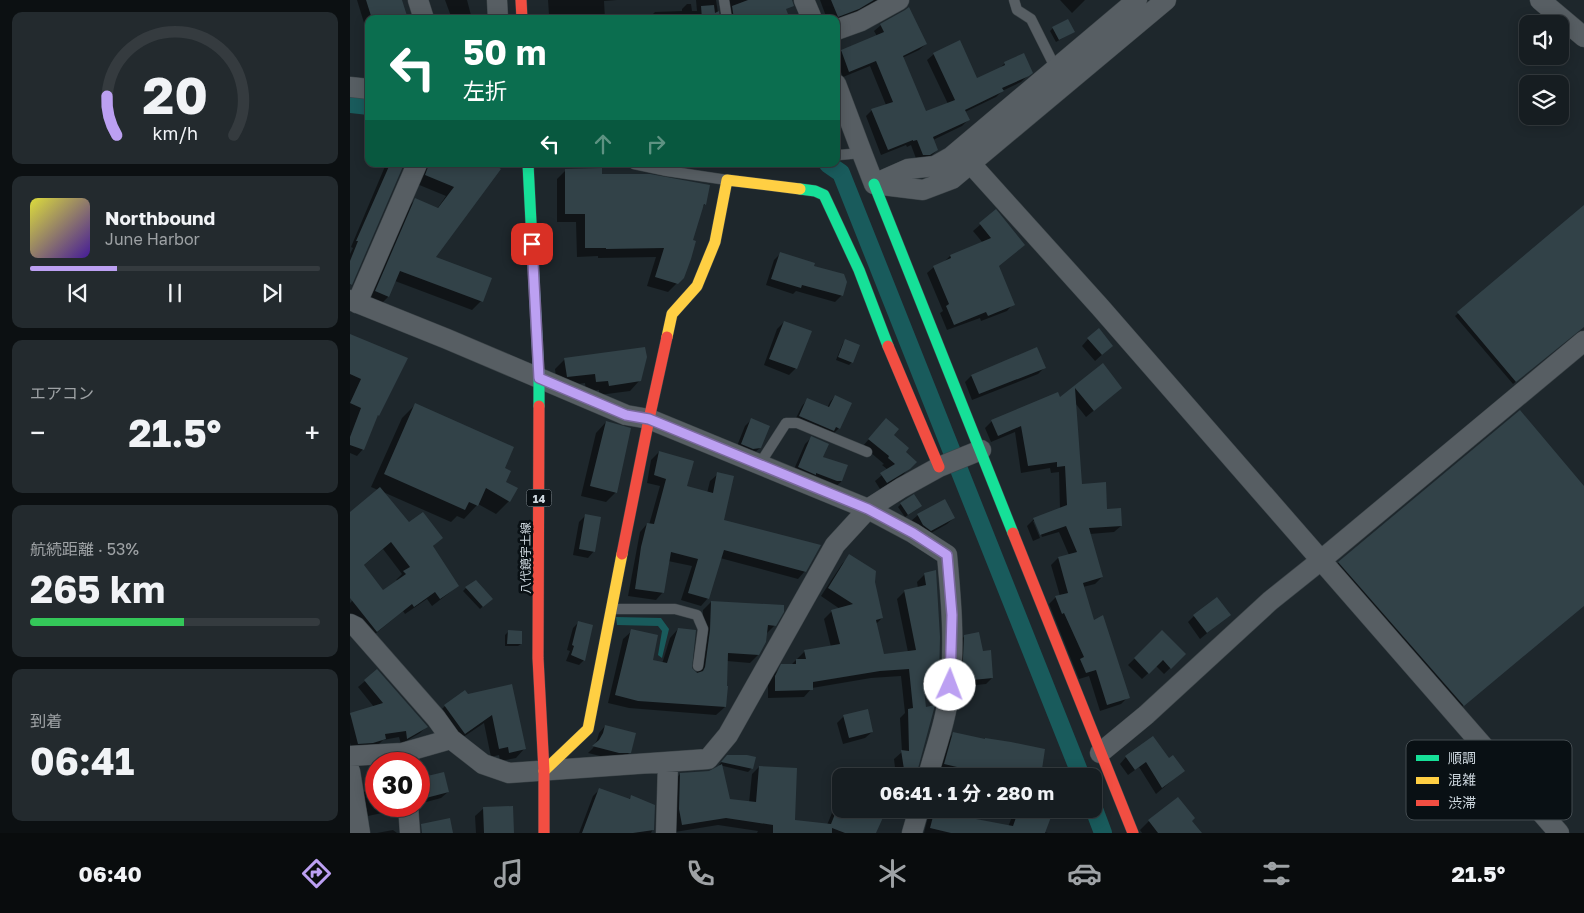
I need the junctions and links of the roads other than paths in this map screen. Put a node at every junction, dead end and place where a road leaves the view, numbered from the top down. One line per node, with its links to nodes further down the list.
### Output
1 (418, 0): 11 (street)
2 (498, 0): 12 (street)
3 (521, 0): 13 (street)
4 (724, 0): 14 (lane)
5 (804, 0): 15 (street)
6 (899, 0): 16 (street)
7 (1014, 0): 19 (lane)
8 (1137, 0): 18 (street)
9 (1166, 0): 18 (street)
10 (1540, 0): 17 (street)
11 (423, 15)
12 (498, 15)
13 (522, 15)
14 (726, 15)
15 (810, 15)
16 (840, 29)
17 (1584, 37)
18 (1105, 39): 19 (street)
19 (1062, 76): 25 (street); 30 (street)
20 (350, 87): 21 (street)
21 (365, 89)
22 (840, 95): 23 (street)
23 (862, 153): 24 (lane); 30 (street)
24 (840, 155)
25 (971, 164): 30 (street); 40 (street)
26 (416, 167): 31 (street)
27 (531, 167): 33 (street, 八代鏡宇土線 / 14)
28 (648, 167): 29 (lane)
29 (727, 180): 34 (street); 38 (street)
30 (874, 184): 35 (street)
31 (354, 302): 33 (street)
32 (1584, 341): 40 (street)
33 (539, 378): 34 (street); 53 (street, 八代鏡宇土線 / 14)
34 (649, 419): 37 (street); 41 (street)
35 (980, 450): 38 (street); 47 (street)
36 (867, 452): 37 (lane)
37 (759, 465): 39 (street)
38 (939, 467): 39 (street)
39 (868, 509): 50 (street); 51 (street)
40 (1320, 561): 45 (street); 47 (street)
41 (612, 609): 43 (lane); 53 (street)
42 (350, 624): 44 (street)
43 (698, 666)
44 (450, 738): 46 (street); 53 (street)
45 (1477, 740)
46 (417, 752)
47 (1100, 753): 62 (street)
48 (350, 756): 49 (street)
49 (365, 757)
50 (668, 763): 53 (street); 60 (street)
51 (930, 768)
52 (350, 771): 57 (street)
53 (544, 771): 59 (street, 八代鏡宇土線 / 14)
54 (409, 817): 58 (street)
55 (916, 818): 61 (street)
56 (1547, 820): 63 (street)
57 (360, 833)
58 (410, 833)
59 (544, 833)
60 (666, 833)
61 (912, 833)
62 (1133, 833)
63 (1558, 833)

